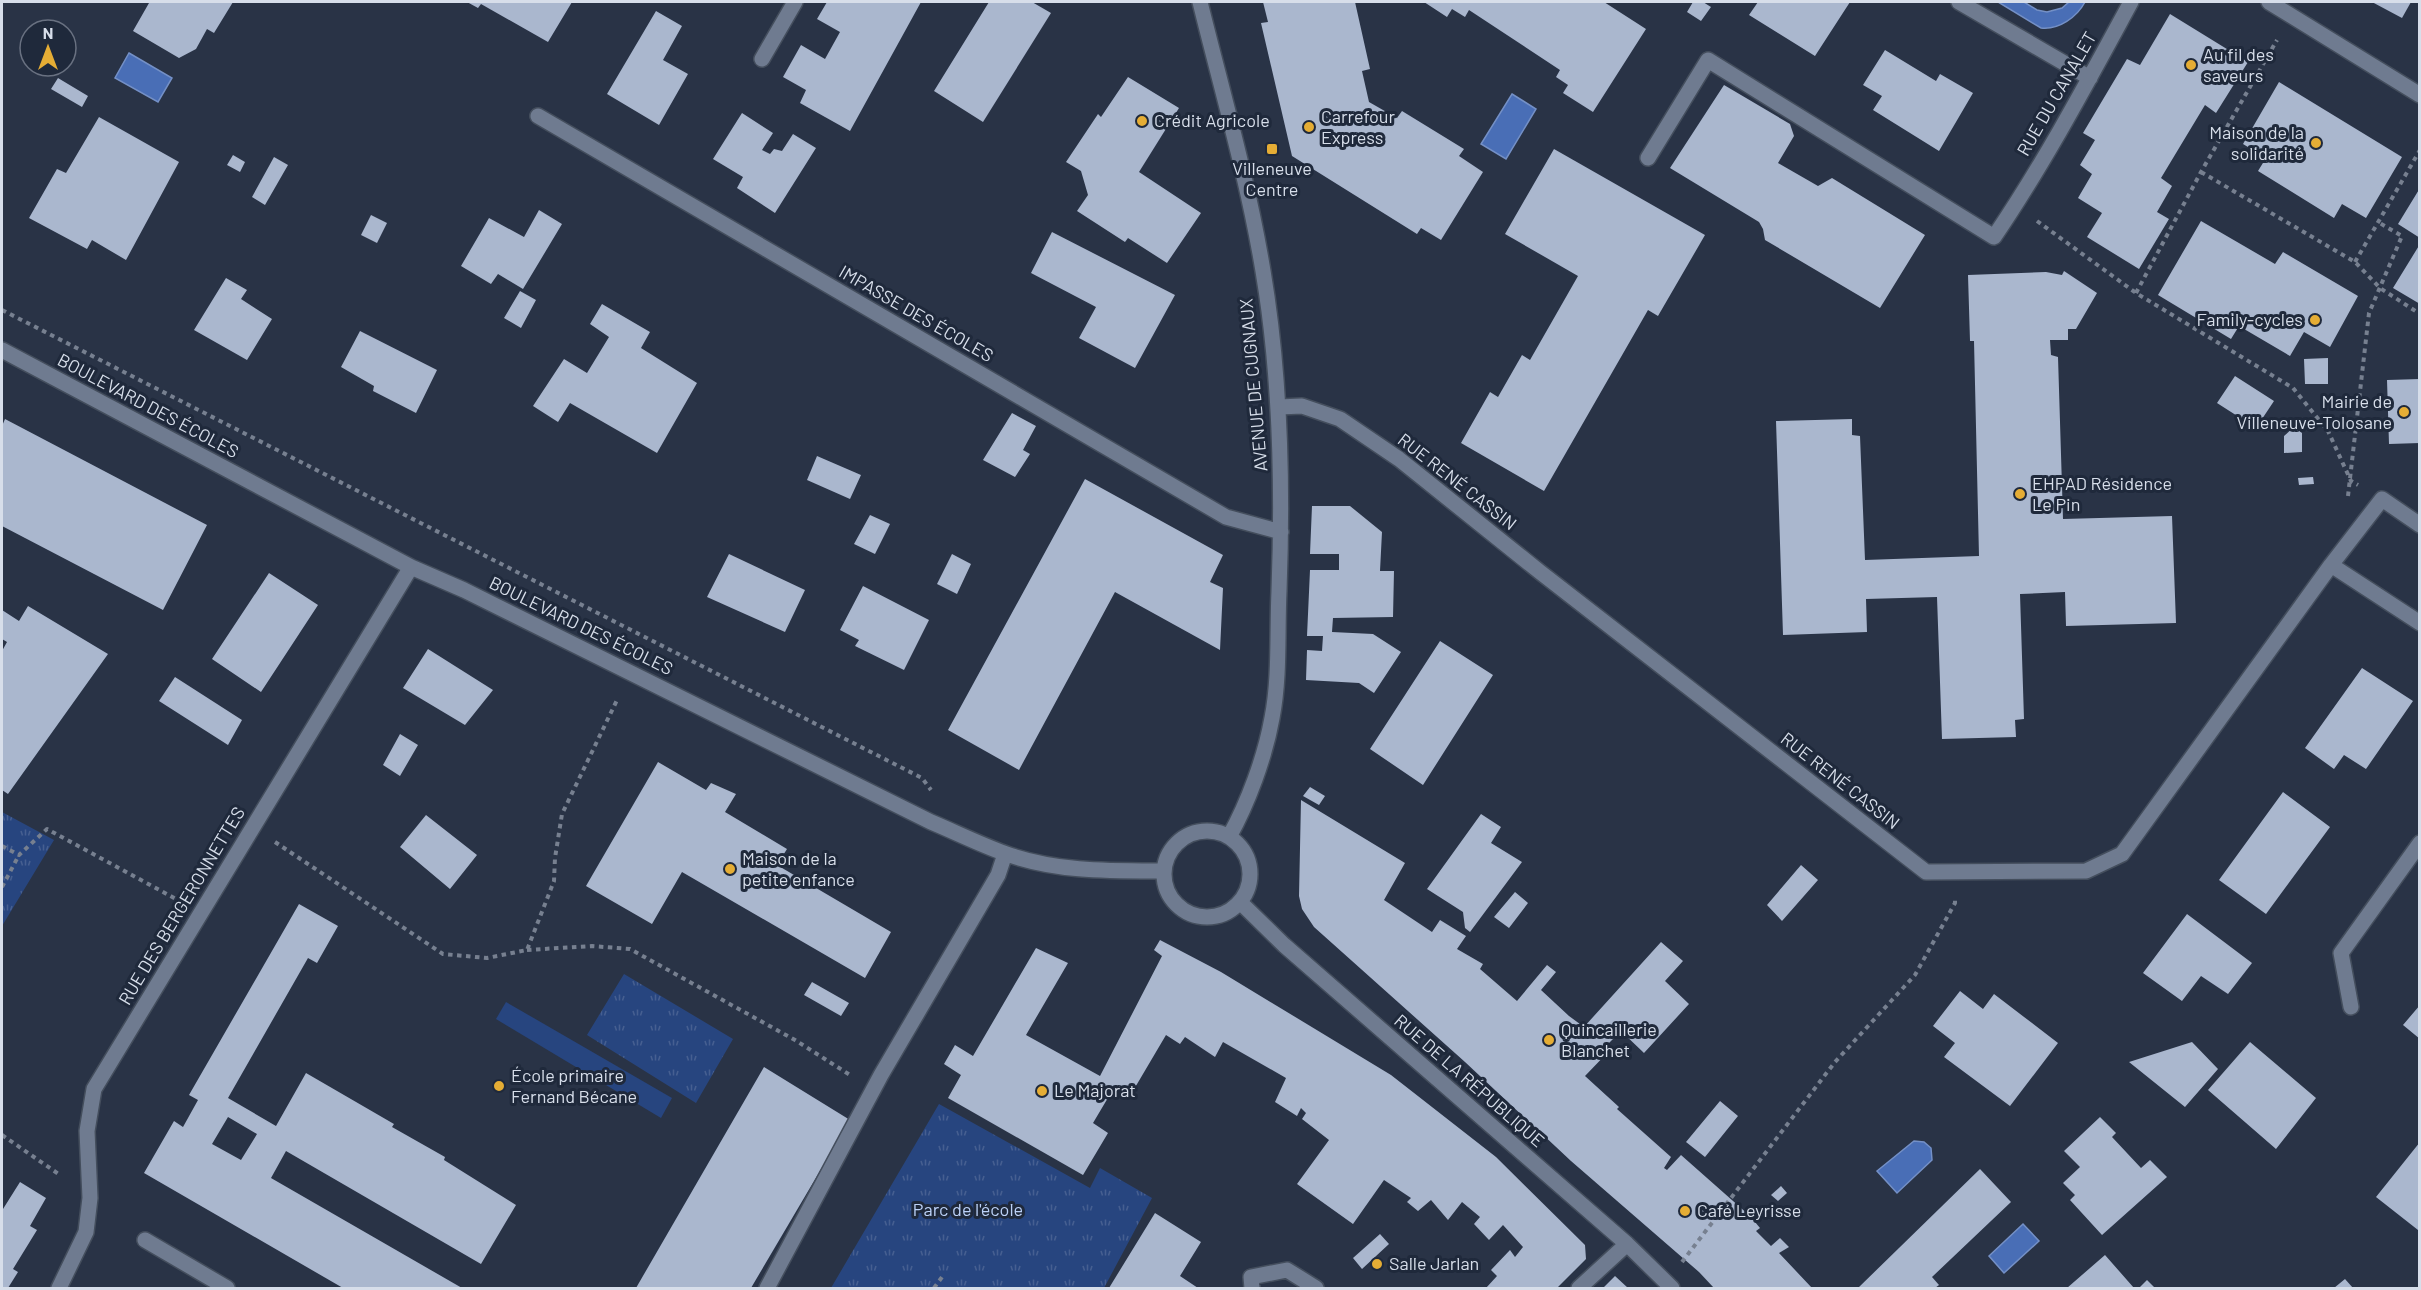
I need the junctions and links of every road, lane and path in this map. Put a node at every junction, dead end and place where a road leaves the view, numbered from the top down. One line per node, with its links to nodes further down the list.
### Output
1 (795, 2): 7 (street)
2 (1200, 2): 22 (street, AVENUE DE CUGNAUX)
3 (1959, 2): 8 (street)
4 (2131, 2): 8 (street, RUE DU CANALET)
5 (2269, 2): 6 (street)
6 (2290, 16): 9 (street); 13 (path)
7 (762, 59)
8 (2090, 78): 14 (street, RUE DU CANALET)
9 (2420, 95)
10 (538, 116): 24 (street, IMPASSE DES ÉCOLES)
11 (2420, 150): 15 (path)
12 (1648, 158): 14 (street, RUE DU CANALET)
13 (2201, 172): 16 (path); 18 (path)
14 (2016, 206): 18 (path)
15 (2378, 222): 16 (path); 17 (path)
16 (2355, 262): 17 (path)
17 (2380, 288): 18 (path); 20 (path)
18 (2136, 293)
19 (2, 310): 29 (path, BOULEVARD DES ÉCOLES)
20 (2420, 314)
21 (2, 350): 26 (street, BOULEVARD DES ÉCOLES)
22 (1280, 407): 24 (street, AVENUE DE CUGNAUX); 37 (street, RUE RENÉ CASSIN)
23 (2420, 525): 25 (street, RUE RENÉ CASSIN)
24 (1281, 532): 31 (street, AVENUE DE CUGNAUX)
25 (2331, 565): 27 (street); 37 (street, RUE RENÉ CASSIN)
26 (411, 567): 30 (street, RUE DES BERGERONNETTES); 34 (street, BOULEVARD DES ÉCOLES)
27 (2420, 623)
28 (618, 698): 41 (path)
29 (935, 795)
30 (252, 828): 40 (street, RUE DES BERGERONNETTES); 41 (path)
31 (1229, 837): 36 (street); 39 (street)
32 (2420, 843): 42 (street)
33 (2, 846): 35 (path)
34 (1005, 854): 36 (street, BOULEVARD DES ÉCOLES); 43 (street)
35 (20, 855): 38 (path); 40 (path)
36 (1164, 871): 39 (street)
37 (1958, 873): 47 (path)
38 (2, 887)
39 (1240, 902): 45 (street, RUE DE LA RÉPUBLIQUE)
40 (201, 912): 48 (street, RUE DES BERGERONNETTES)
41 (527, 950): 43 (path)
42 (2350, 1007)
43 (874, 1089): 50 (street)
44 (145, 1240): 49 (street)
45 (1627, 1244): 47 (street, RUE DE LA RÉPUBLIQUE); 54 (street)
46 (942, 1277): 51 (path)
47 (1670, 1286)
48 (59, 1288)
49 (227, 1288)
50 (767, 1288)
51 (934, 1288)
52 (1252, 1288): 53 (street)
53 (1316, 1288)
54 (1579, 1288)

